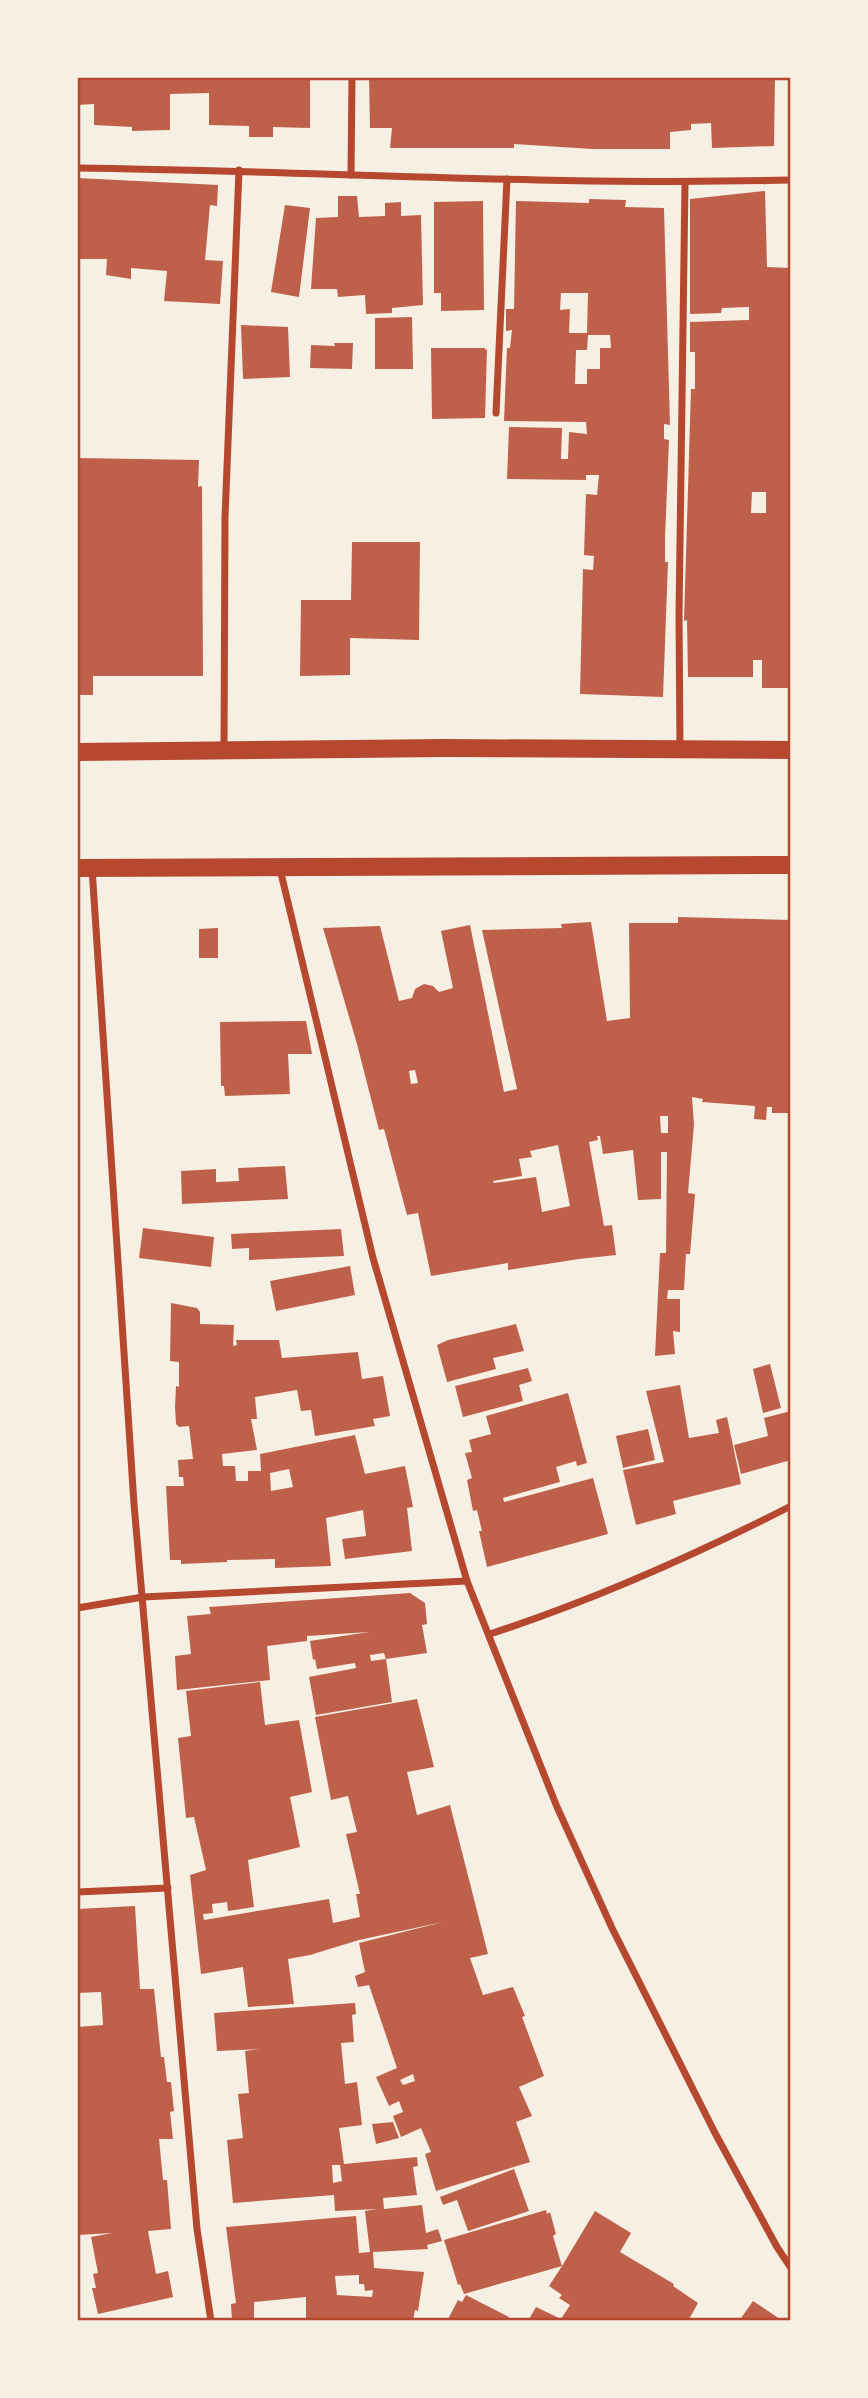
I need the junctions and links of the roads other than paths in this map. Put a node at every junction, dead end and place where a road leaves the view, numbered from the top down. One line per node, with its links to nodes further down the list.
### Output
1 (352, 77): 4 (street)
2 (77, 168): 3 (street)
3 (239, 170): 4 (street); 9 (street)
4 (351, 175): 5 (street)
5 (508, 179): 7 (street); 8 (street)
6 (791, 180): 7 (street)
7 (685, 183): 10 (street)
8 (496, 412)
9 (224, 750): 10 (main road); 12 (main road)
10 (680, 750): 11 (main road)
11 (791, 750)
12 (77, 752)
13 (791, 865): 15 (main road)
14 (84, 868): 15 (main road); 18 (street)
15 (280, 869): 17 (street)
16 (791, 1506): 20 (street)
17 (467, 1581): 18 (street); 20 (street)
18 (143, 1597): 19 (street); 21 (street)
19 (77, 1608)
20 (490, 1634): 23 (street)
21 (168, 1888): 22 (street); 24 (street)
22 (77, 1892)
23 (791, 2268)
24 (211, 2321)

